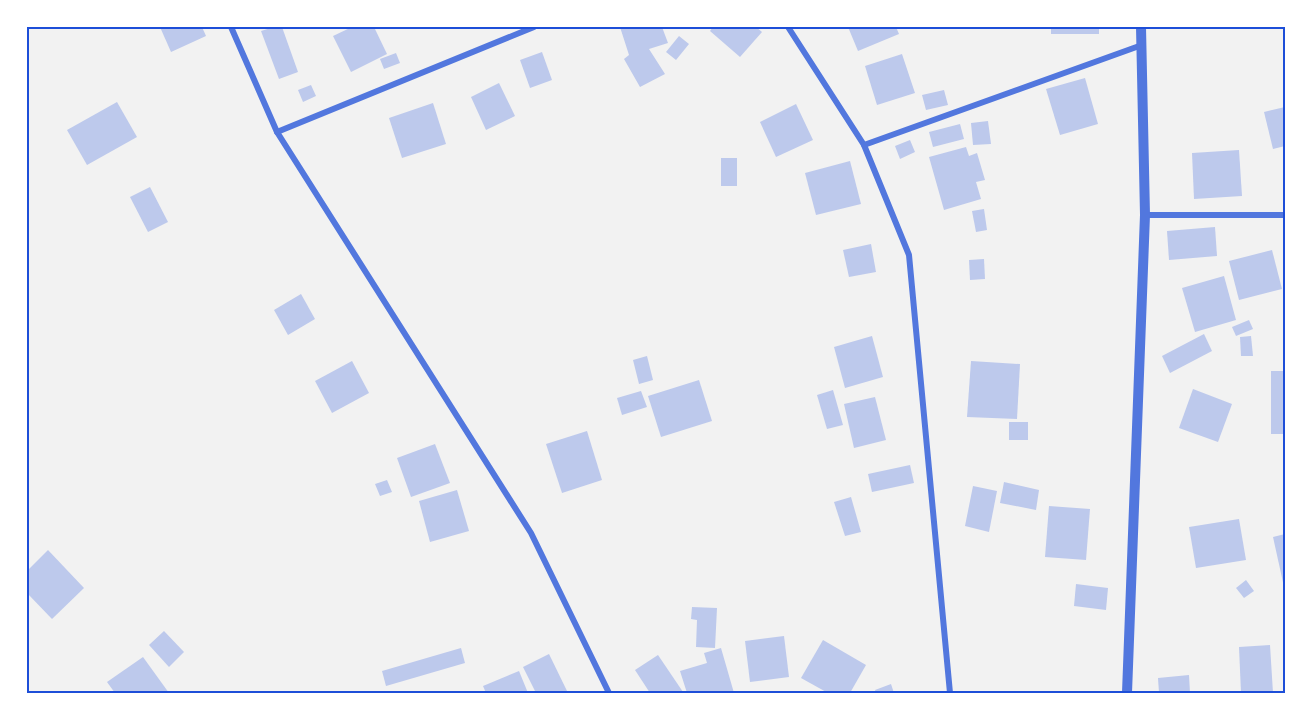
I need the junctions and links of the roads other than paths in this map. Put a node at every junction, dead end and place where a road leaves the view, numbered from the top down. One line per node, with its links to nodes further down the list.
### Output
1 (231, 27): 6 (street)
2 (534, 27): 6 (street)
3 (788, 27): 7 (street)
4 (1141, 27): 5 (street)
5 (1143, 45): 7 (street); 8 (street)
6 (277, 132): 10 (street)
7 (864, 145): 11 (street)
8 (1145, 214): 9 (street); 12 (street)
9 (1285, 215)
10 (609, 693)
11 (950, 693)
12 (1127, 693)

